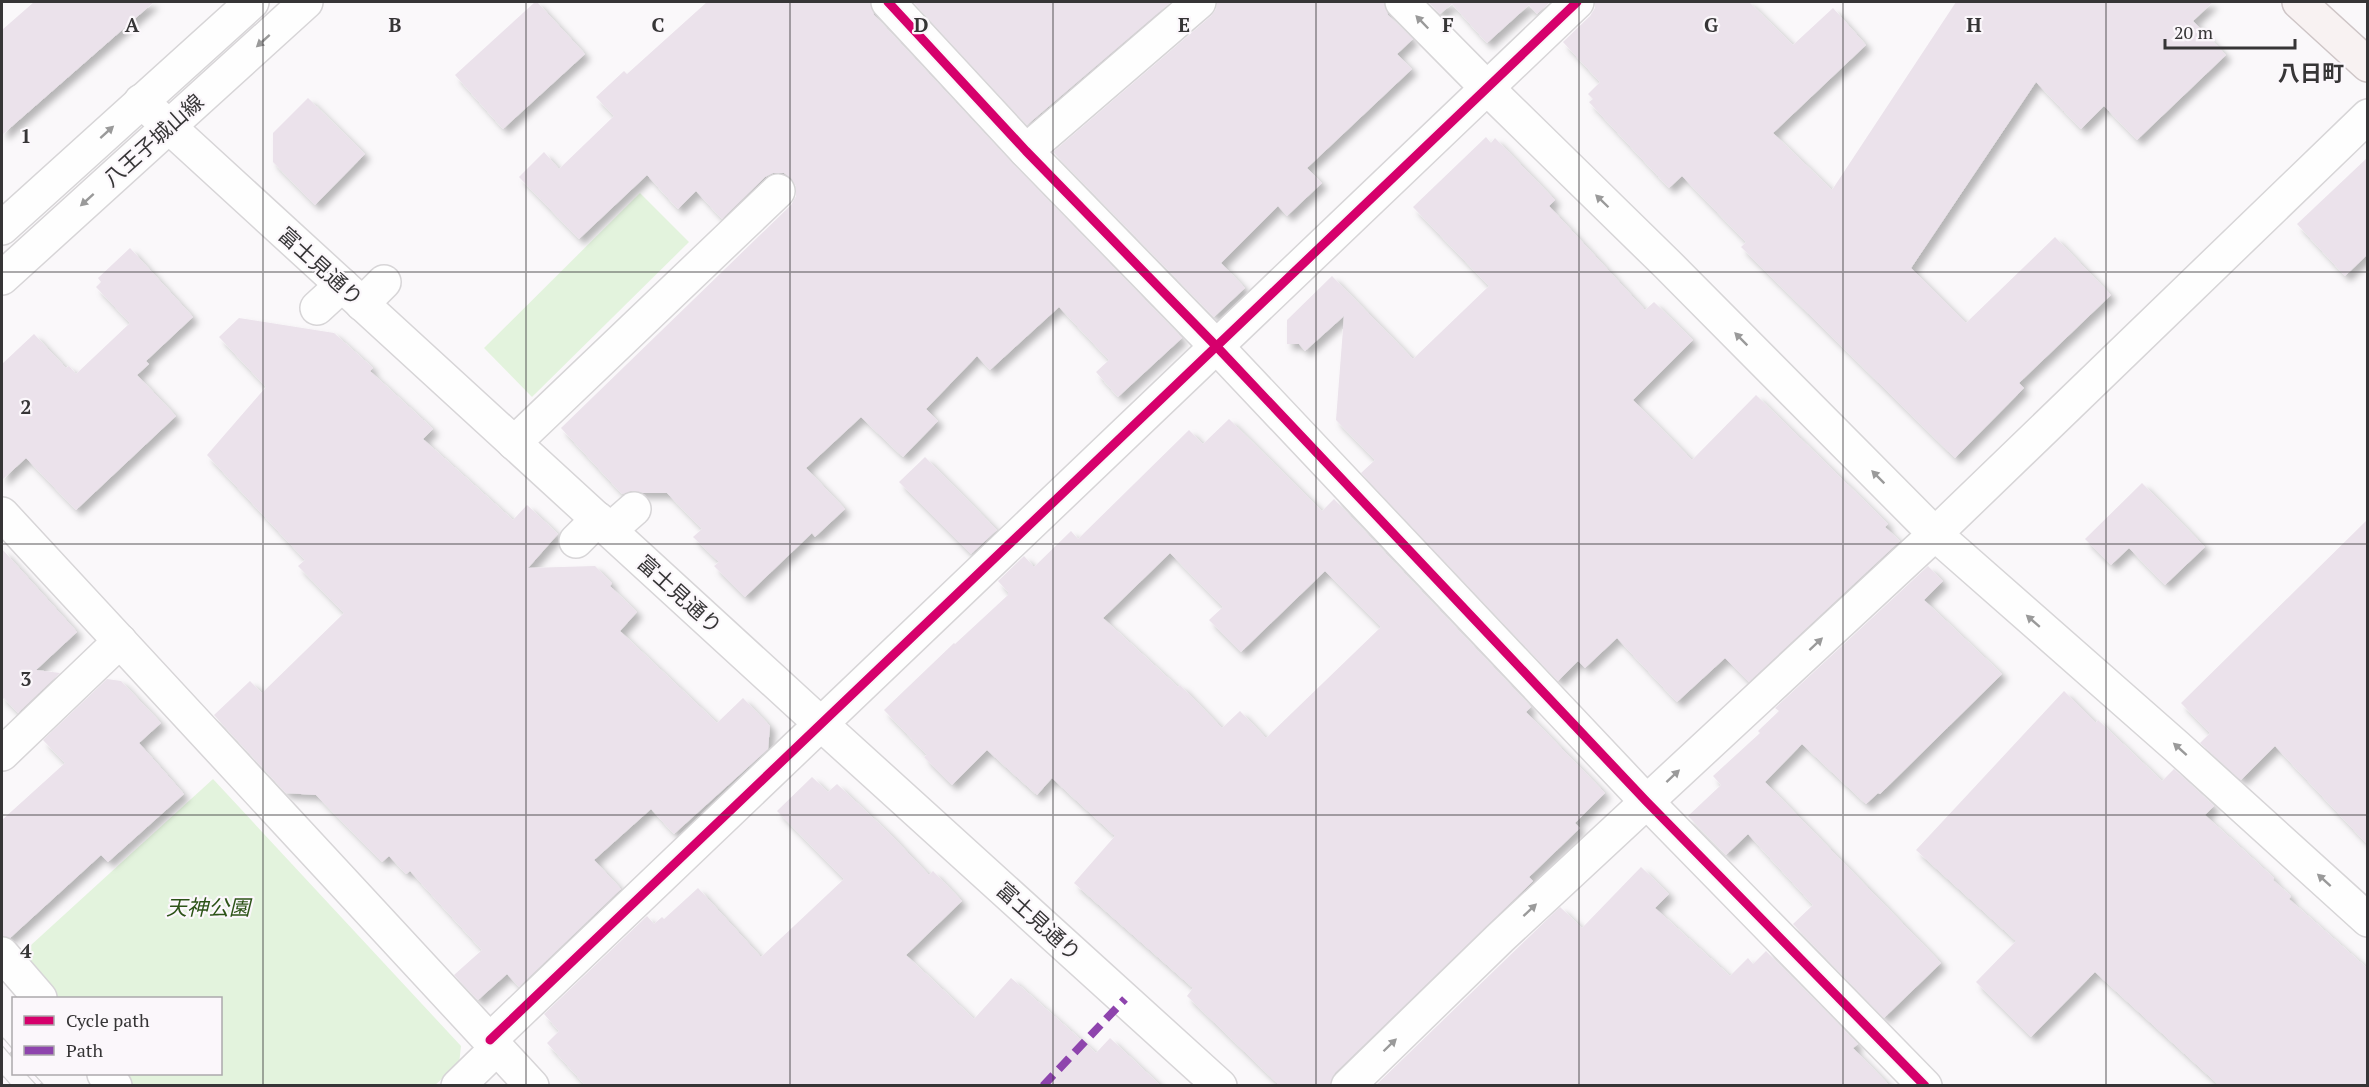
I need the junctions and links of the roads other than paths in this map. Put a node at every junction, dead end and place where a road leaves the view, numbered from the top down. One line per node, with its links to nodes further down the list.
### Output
1 (252, 2): 10 (street, 八王子城山線)
2 (888, 2): 13 (street)
3 (1199, 2): 13 (street)
4 (1402, 2): 9 (street, one-way to 4)
5 (1577, 2): 9 (street)
6 (2299, 2): 8 (highway)
7 (294, 5): 12 (street, 八王子城山線, one-way to 12)
8 (2367, 65)
9 (1486, 88): 19 (street); 24 (street, one-way to 9)
10 (141, 101): 12 (street, 富士見通り); 15 (street, 八王子城山線, one-way to 10)
11 (2367, 116): 24 (street)
12 (168, 126): 16 (street, 八王子城山線, one-way to 16); 17 (street, 富士見通り)
13 (1026, 151): 19 (street)
14 (778, 191): 20 (street)
15 (2, 228)
16 (2, 278)
17 (363, 290): 18 (street); 20 (street, 富士見通り)
18 (318, 308)
19 (1217, 347): 26 (street); 28 (street)
20 (514, 443): 23 (street, 富士見通り)
21 (634, 508): 23 (street)
22 (2, 514): 25 (street)
23 (595, 530): 26 (street, 富士見通り)
24 (1935, 534): 28 (street, one-way to 24); 29 (street, one-way to 24)
25 (120, 641): 27 (street); 32 (street)
26 (821, 724): 32 (street); 35 (street, 富士見通り)
27 (2, 753)
28 (1646, 801): 36 (street, one-way to 28); 37 (street)
29 (2367, 920)
30 (2, 954): 31 (street)
31 (38, 997)
32 (494, 1044): 33 (street); 34 (street)
33 (458, 1086)
34 (532, 1086)
35 (1220, 1086)
36 (1348, 1086)
37 (1925, 1086)

